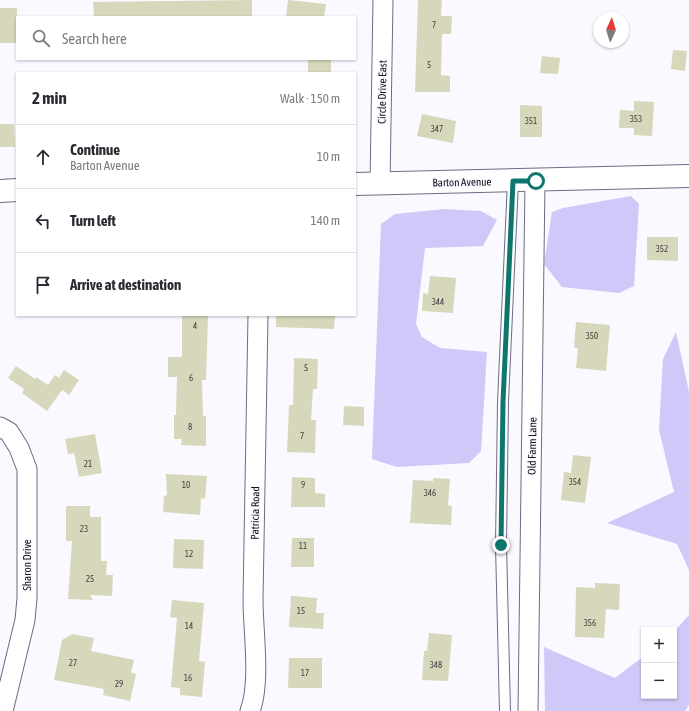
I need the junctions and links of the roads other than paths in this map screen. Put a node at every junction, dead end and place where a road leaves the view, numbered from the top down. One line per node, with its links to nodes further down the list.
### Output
1 (383, 0): 6 (street, Circle Drive East)
2 (689, 176): 4 (street, Barton Avenue)
3 (513, 181): 4 (street, Barton Avenue); 6 (street, Barton Avenue); 13 (lane)
4 (536, 181): 14 (street, Old Farm Lane)
5 (356, 184): 6 (street, Barton Avenue)
6 (380, 184)
7 (0, 190): 8 (street)
8 (16, 190)
9 (258, 316): 12 (street, Patricia Road)
10 (0, 427): 11 (street, Sharon Drive)
11 (4, 711)
12 (250, 711)
13 (505, 711)
14 (528, 711)

